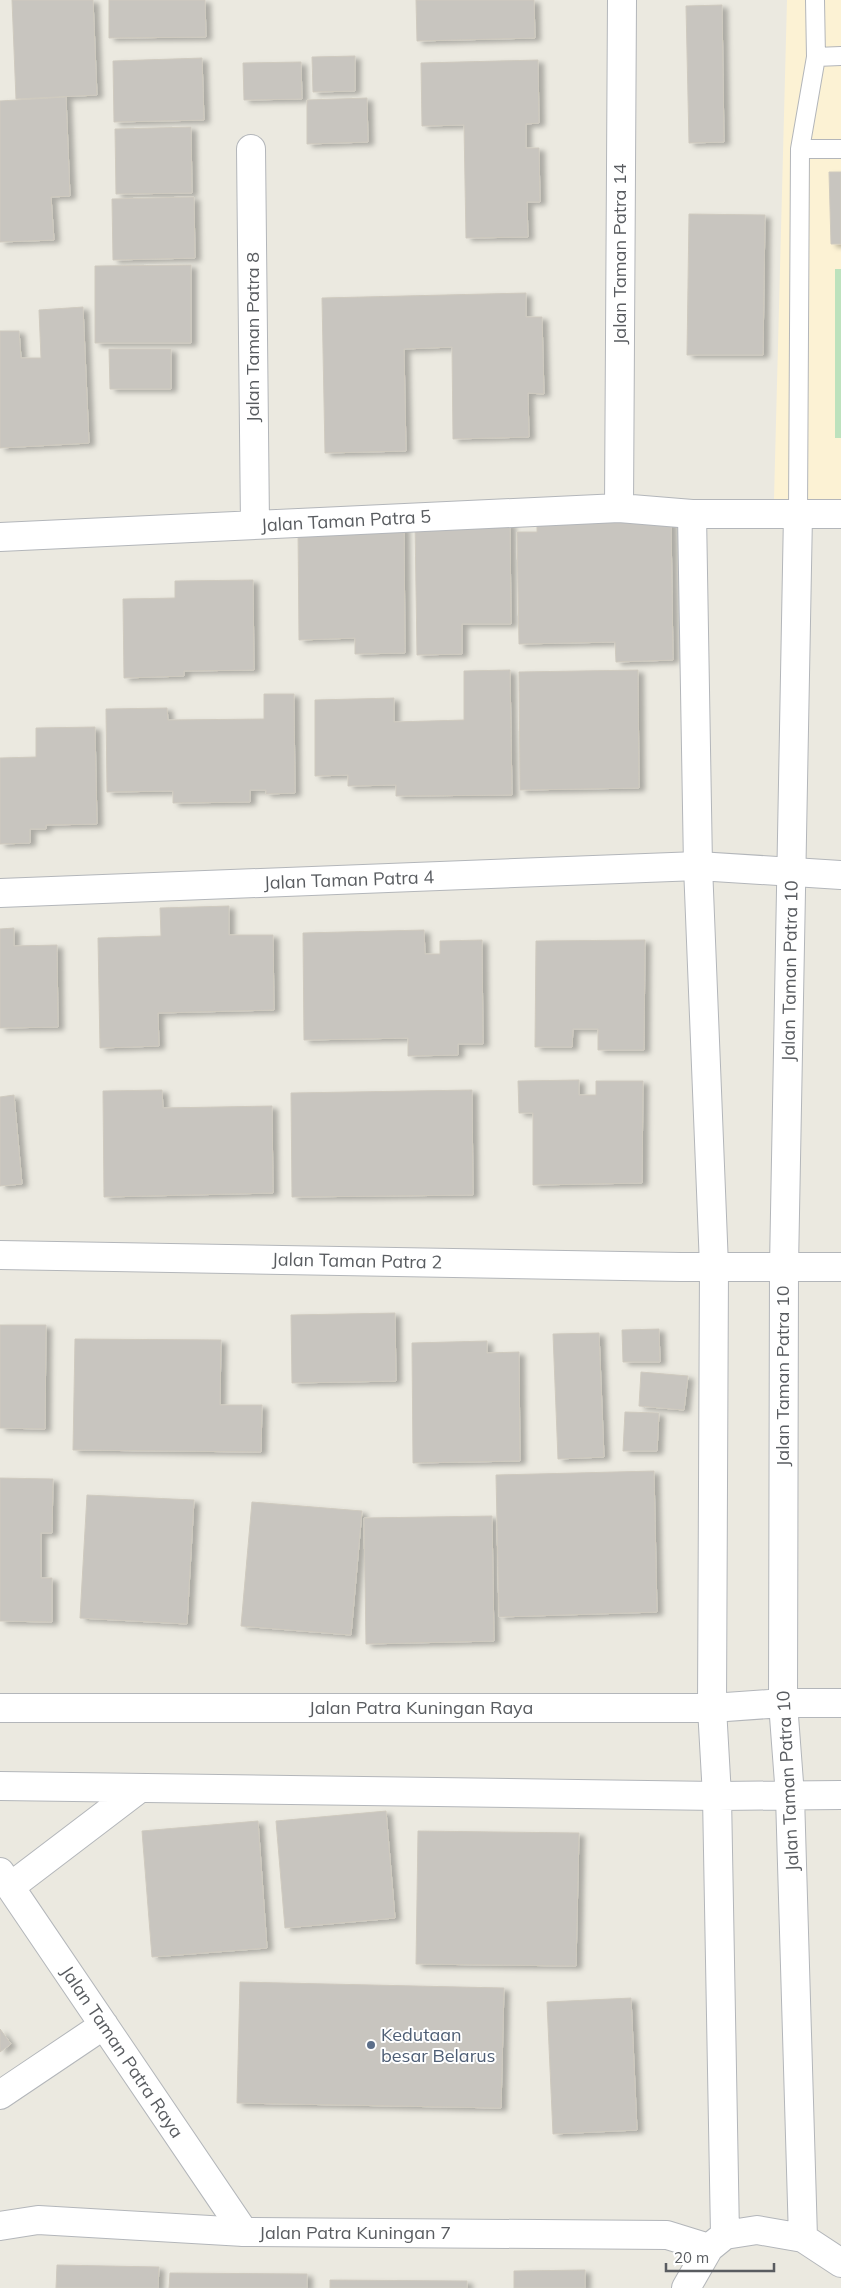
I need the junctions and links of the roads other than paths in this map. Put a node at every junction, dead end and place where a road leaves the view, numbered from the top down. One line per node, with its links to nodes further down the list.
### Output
1 (622, 0): 8 (street, Jalan Taman Patra 14)
2 (815, 0): 3 (lane)
3 (816, 56): 4 (lane); 6 (lane)
4 (841, 56)
5 (251, 149): 12 (street, Jalan Taman Patra 8)
6 (800, 149): 7 (lane); 10 (lane)
7 (841, 149)
8 (619, 508): 9 (street, Jalan Taman Patra 5); 12 (street, Jalan Taman Patra 5)
9 (692, 514): 10 (street, Jalan Taman Patra 5); 14 (street)
10 (798, 514): 11 (street, Jalan Taman Patra 5); 15 (street, Jalan Taman Patra 10)
11 (841, 514)
12 (255, 525): 13 (street, Jalan Taman Patra 5)
13 (0, 537)
14 (698, 866): 15 (street, Jalan Taman Patra 4); 17 (street, Jalan Taman Patra 4); 19 (street)
15 (792, 871): 16 (street, Jalan Taman Patra 4); 21 (street, Jalan Taman Patra 10)
16 (841, 875)
17 (0, 893)
18 (0, 1255): 19 (street, Jalan Taman Patra 2)
19 (714, 1266): 21 (street, Jalan Taman Patra 2); 25 (street)
20 (841, 1267): 21 (street, Jalan Taman Patra 2)
21 (784, 1268): 22 (street, Jalan Taman Patra 10)
22 (783, 1703): 23 (street, Jalan Patra Kuningan Raya); 25 (street, Jalan Patra Kuningan Raya); 30 (street, Jalan Taman Patra 10)
23 (841, 1703)
24 (0, 1708): 25 (street, Jalan Patra Kuningan Raya)
25 (712, 1708): 29 (street)
26 (0, 1786): 27 (street)
27 (140, 1788): 29 (street); 31 (street)
28 (841, 1795): 30 (street)
29 (717, 1796): 30 (street); 37 (street)
30 (790, 1796): 36 (street, Jalan Taman Patra 10)
31 (5, 1879): 32 (street, Jalan Taman Patra Raya)
32 (104, 2025): 33 (street); 35 (street, Jalan Taman Patra Raya)
33 (0, 2095)
34 (0, 2226): 35 (street, Jalan Patra Kuningan 7)
35 (244, 2232): 37 (street, Jalan Patra Kuningan 7)
36 (803, 2238): 37 (street); 38 (street)
37 (717, 2242): 39 (street)
38 (841, 2263)
39 (686, 2288)

